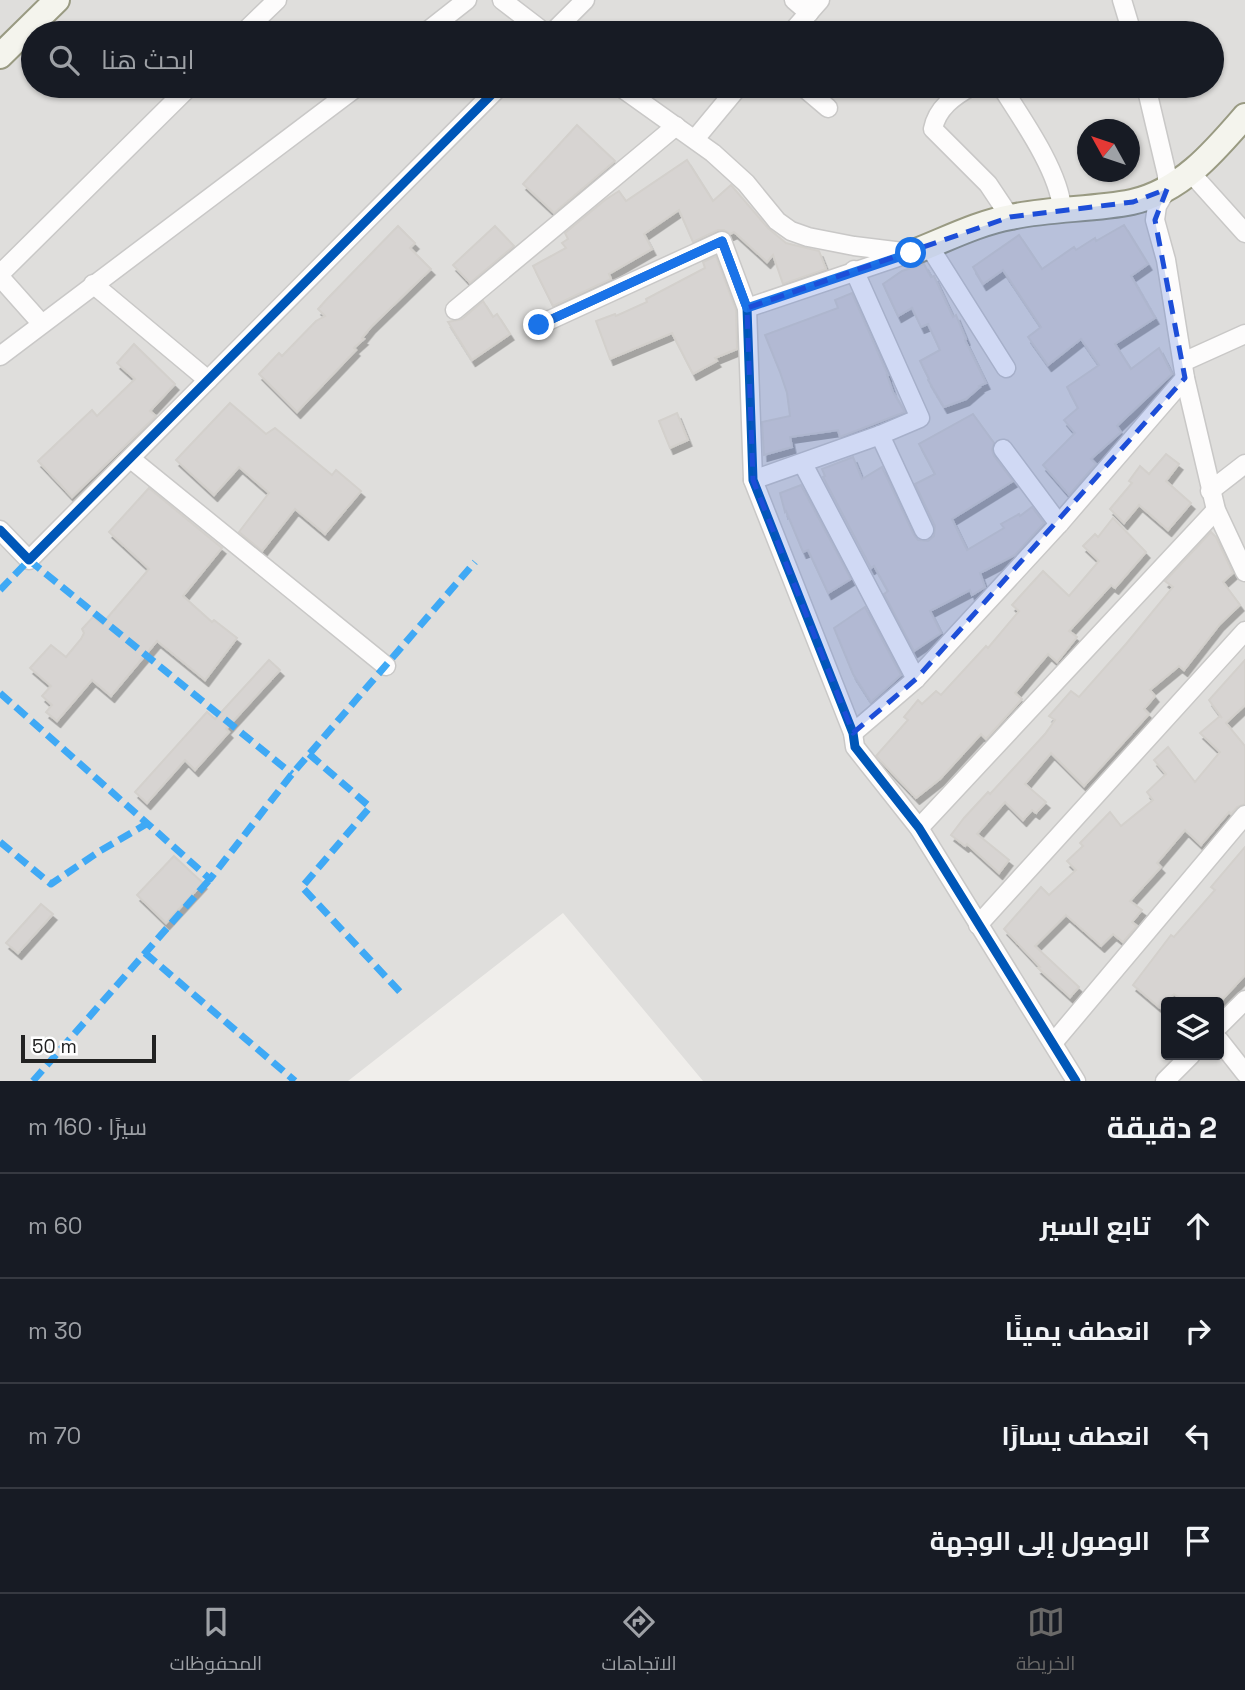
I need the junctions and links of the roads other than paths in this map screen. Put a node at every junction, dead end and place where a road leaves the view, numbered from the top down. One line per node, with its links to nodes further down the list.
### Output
1 (57, 0): 9 (street)
2 (277, 0): 10 (street)
3 (467, 0): 11 (street)
4 (502, 0): 12 (street)
5 (585, 0): 13 (street)
6 (794, 0): 8 (street)
7 (1122, 0): 15 (street)
8 (814, 7): 14 (street)
9 (36, 21)
10 (255, 21)
11 (440, 21)
12 (529, 21)
13 (564, 21)
14 (802, 21)
15 (1128, 21)
16 (21, 35): 17 (street)
17 (0, 56)
18 (178, 98): 38 (street)
19 (342, 98): 39 (street)
20 (488, 98): 48 (street)
21 (636, 98): 29 (street)
22 (729, 98): 30 (street)
23 (816, 98): 27 (street)
24 (954, 98): 34 (street)
25 (1008, 98): 33 (street)
26 (1149, 98): 32 (street)
27 (828, 108)
28 (1245, 116): 31 (street)
29 (676, 126): 30 (street); 41 (street)
30 (695, 139): 36 (street)
31 (1191, 173): 32 (street); 35 (street)
32 (1167, 189): 33 (street); 47 (street)
33 (1062, 209): 34 (street)
34 (1010, 216): 36 (street)
35 (1245, 233)
36 (920, 250): 37 (street); 46 (street)
37 (854, 270): 40 (street); 49 (street)
38 (0, 275): 42 (street)
39 (93, 284): 42 (street); 48 (street)
40 (747, 308): 43 (street); 54 (street)
41 (455, 310)
42 (41, 323): 45 (street)
43 (539, 325)
44 (1245, 334): 47 (street)
45 (0, 356)
46 (1006, 368)
47 (1184, 370): 55 (street); 57 (street)
48 (208, 380): 51 (street)
49 (880, 435): 52 (street); 59 (street)
50 (1003, 449): 57 (street)
51 (131, 459): 58 (street); 62 (street)
52 (803, 464): 54 (street); 63 (street)
53 (1245, 464): 55 (street)
54 (753, 480): 64 (street)
55 (1210, 491): 56 (street)
56 (1216, 510): 60 (street); 66 (street)
57 (1059, 524): 63 (street)
58 (0, 530)
59 (924, 530)
60 (1245, 572)
61 (1245, 631): 67 (street)
62 (386, 666)
63 (916, 679): 64 (street)
64 (853, 733): 66 (street)
65 (1245, 815): 70 (street)
66 (919, 828): 67 (street)
67 (978, 925): 70 (street)
68 (1245, 1000): 69 (street)
69 (1224, 1021)
70 (1053, 1044): 74 (street)
71 (1224, 1046): 73 (street)
72 (1186, 1060): 75 (street)
73 (1245, 1073)
74 (1076, 1081)
75 (1165, 1081)

